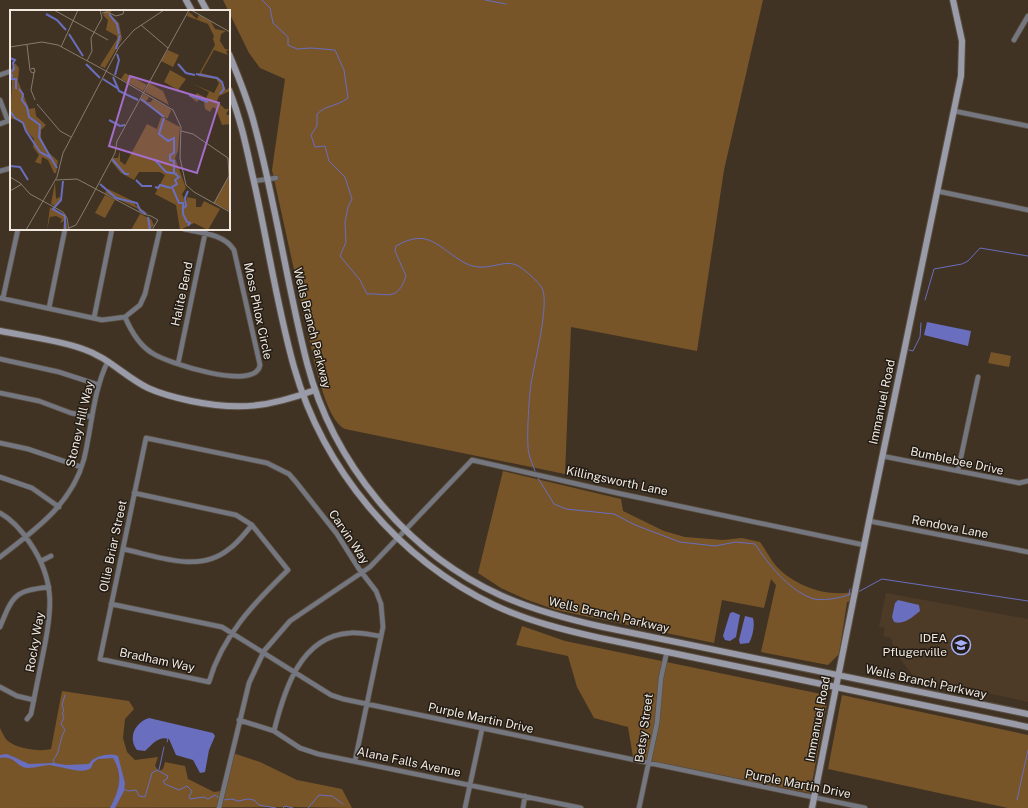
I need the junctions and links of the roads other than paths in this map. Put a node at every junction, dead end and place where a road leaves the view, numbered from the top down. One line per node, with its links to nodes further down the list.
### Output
1 (186, 0): 4 (street)
2 (201, 0): 5 (street)
3 (953, 0): 13 (street, Immanuel Road)
4 (191, 10)
5 (206, 10)
6 (1028, 16): 7 (street)
7 (1014, 40)
8 (230, 57): 20 (street, Wells Branch Parkway)
9 (10, 71): 10 (street)
10 (0, 75)
11 (230, 93): 21 (street, Wells Branch Parkway)
12 (0, 100): 14 (street)
13 (954, 111): 16 (street); 22 (street, Immanuel Road)
14 (9, 120): 15 (street)
15 (0, 124)
16 (1028, 126)
17 (10, 168): 18 (street)
18 (0, 171)
19 (276, 178): 20 (street)
20 (267, 179): 21 (street); 40 (street, Wells Branch Parkway)
21 (254, 181): 42 (street, Wells Branch Parkway)
22 (937, 191): 23 (street); 46 (street, Immanuel Road)
23 (1028, 210)
24 (18, 230): 30 (street)
25 (65, 230): 31 (street)
26 (112, 230): 33 (street)
27 (160, 230): 32 (street)
28 (195, 230): 29 (street, Moss Phlox Circle)
29 (206, 231): 37 (street, Halite Bend); 37 (street, Moss Phlox Circle)
30 (1, 298): 31 (street)
31 (49, 308): 33 (street)
32 (125, 317): 33 (street); 37 (street, Moss Phlox Circle)
33 (94, 318)
34 (0, 331): 36 (street)
35 (0, 359): 39 (street)
36 (108, 361): 39 (street, Stoney Hill Way); 42 (street)
37 (178, 364)
38 (978, 377): 48 (street)
39 (99, 385): 43 (street, Stoney Hill Way)
40 (315, 390): 42 (street); 56 (street, Wells Branch Parkway)
41 (0, 393): 43 (street)
42 (304, 395): 58 (street, Wells Branch Parkway)
43 (92, 417): 47 (street, Stoney Hill Way)
44 (146, 438): 51 (street, Ollie Briar Street); 65 (street, Carvin Way)
45 (0, 443): 47 (street)
46 (882, 456): 48 (street, Bumblebee Drive); 54 (street, Immanuel Road)
47 (81, 467): 52 (street, Stoney Hill Way)
48 (958, 471): 50 (street, Bumblebee Drive)
49 (0, 477): 52 (street)
50 (1028, 481)
51 (134, 493): 55 (street); 60 (street, Ollie Briar Street)
52 (58, 507): 57 (street, Stoney Hill Way)
53 (0, 513): 57 (street, Rocky Way)
54 (868, 520): 59 (street, Immanuel Road); 61 (street, Rendova Lane)
55 (252, 525): 60 (street); 69 (street)
56 (406, 530): 58 (street, Killingsworth Lane); 59 (street, Killingsworth Lane); 75 (street, Wells Branch Parkway)
57 (26, 537): 63 (street, Stoney Hill Way); 64 (street, Rocky Way)
58 (398, 539): 65 (street, Killingsworth Lane); 71 (street, Wells Branch Parkway)
59 (864, 545): 75 (street, Immanuel Road)
60 (123, 548): 67 (street, Ollie Briar Street)
61 (1028, 552)
62 (51, 556): 64 (street)
63 (0, 557)
64 (41, 561): 66 (street, Rocky Way)
65 (362, 573): 70 (street, Carvin Way); 72 (street, Killingsworth Lane)
66 (49, 587): 68 (street); 78 (street, Rocky Way)
67 (111, 604): 69 (street, Purple Martin Drive); 73 (street, Ollie Briar Street)
68 (0, 627)
69 (232, 632): 72 (street, Purple Martin Drive); 73 (street, Bradham Way)
70 (381, 636): 74 (street); 79 (street, Carvin Way)
71 (667, 651): 77 (street, Wells Branch Parkway); 87 (street, Betsy Street)
72 (264, 652): 74 (street, Purple Martin Drive); 82 (street, Killingsworth Lane)
73 (100, 659)
74 (294, 671): 79 (street, Purple Martin Drive); 85 (street)
75 (839, 675): 77 (street, Immanuel Road); 80 (street, Wells Branch Parkway)
76 (0, 687): 78 (street)
77 (836, 687): 83 (street, Wells Branch Parkway); 90 (street, Immanuel Road)
78 (34, 700): 81 (street, Rocky Way)
79 (366, 704): 84 (street, Purple Martin Drive); 86 (street, Carvin Way)
80 (1028, 714)
81 (27, 719)
82 (239, 720): 85 (street, Alana Falls Avenue); 91 (street, Killingsworth Lane)
83 (1028, 727)
84 (482, 729): 87 (street, Purple Martin Drive); 88 (street)
85 (274, 731): 86 (street, Alana Falls Avenue)
86 (355, 761): 88 (street, Alana Falls Avenue)
87 (649, 764): 90 (street, Purple Martin Drive); 95 (street, Betsy Street)
88 (470, 785): 89 (street, Alana Falls Avenue); 92 (street)
89 (525, 796): 93 (street); 94 (street, Alana Falls Avenue)
90 (814, 798): 96 (street, Immanuel Road); 97 (street, Purple Martin Drive)
91 (219, 808)
92 (466, 808)
93 (523, 808)
94 (580, 808)
95 (639, 808)
96 (812, 808)
97 (865, 808)

